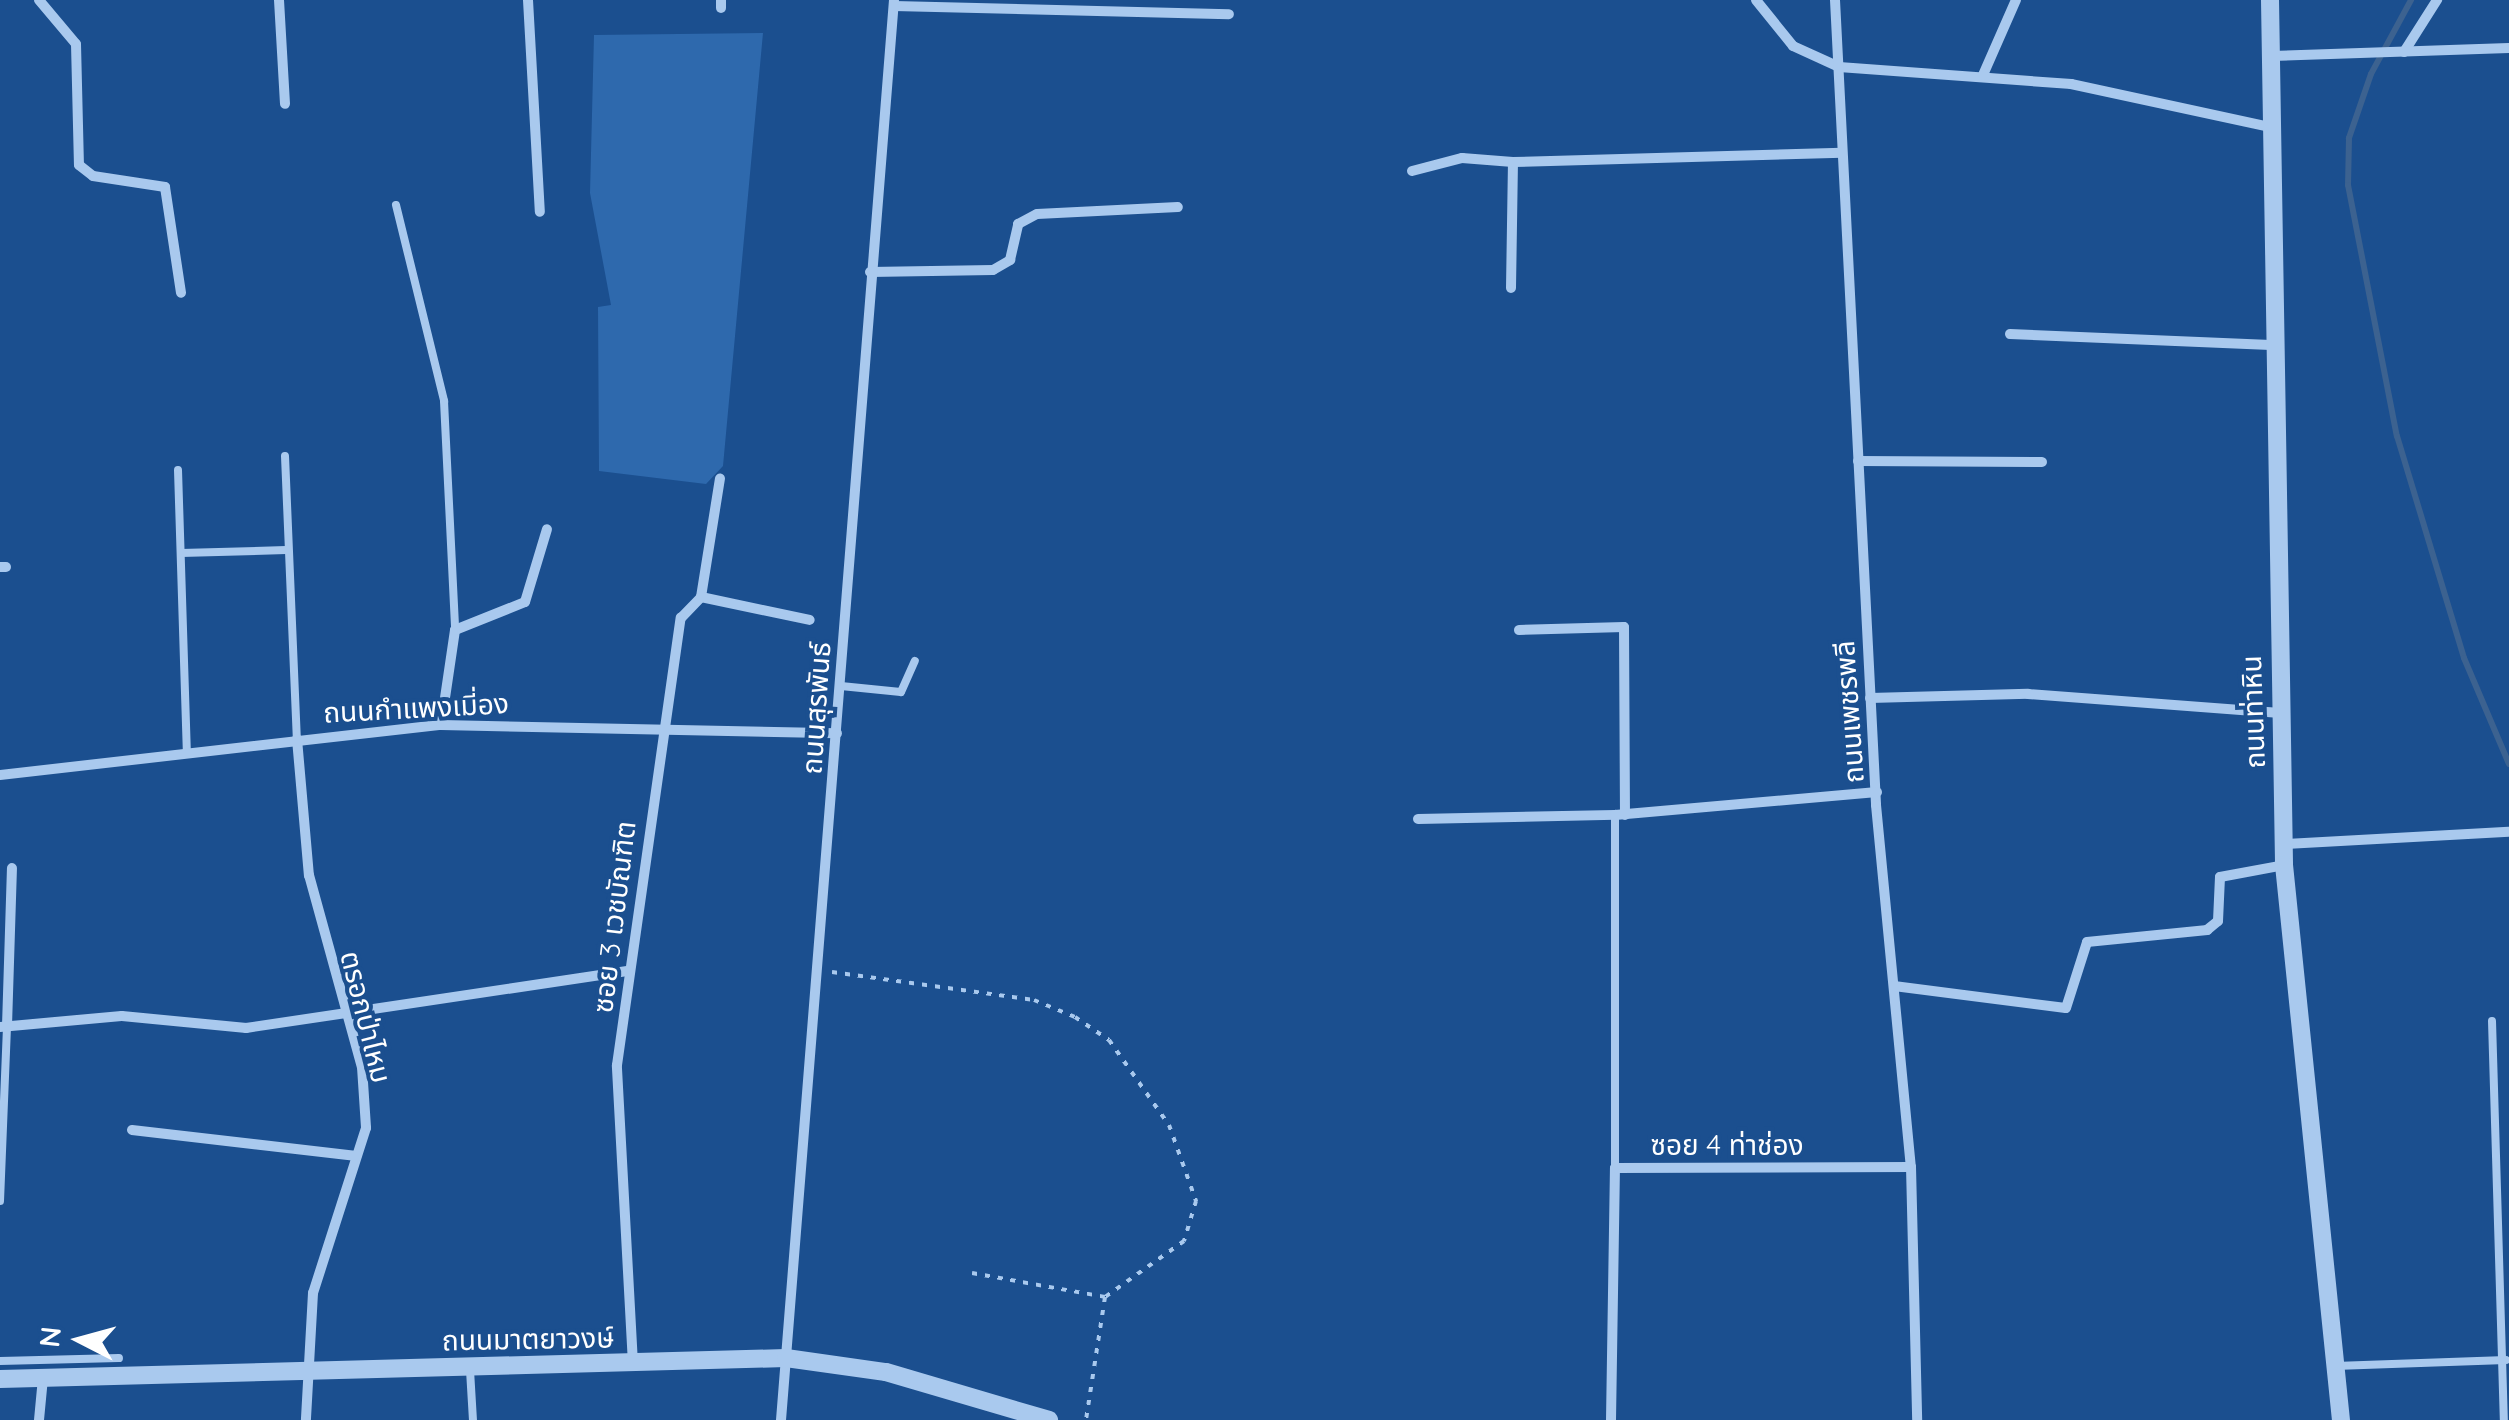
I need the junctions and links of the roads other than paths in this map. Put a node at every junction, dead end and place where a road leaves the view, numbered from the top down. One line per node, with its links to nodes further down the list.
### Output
1 (40, 0): 26 (street)
2 (279, 0): 16 (street)
3 (528, 0): 23 (street)
4 (1756, 0): 14 (street)
5 (1835, 0): 14 (street, ถนนเพชรพลี)
6 (2016, 0): 15 (street)
7 (2270, 0): 13 (street, ถนนท่าหิน)
8 (2437, 0): 12 (street)
9 (894, 3): 10 (street); 24 (street, ถนนสุรพันธ์)
10 (1229, 14)
11 (2509, 48): 12 (street)
12 (2404, 52): 13 (street)
13 (2270, 56): 17 (street, ถนนท่าหิน)
14 (1839, 67): 15 (street); 18 (street, ถนนเพชรพลี)
15 (1983, 75): 17 (street)
16 (285, 104)
17 (2270, 127): 28 (street, ถนนท่าหิน)
18 (1842, 153): 19 (street); 30 (street, ถนนเพชรพลี)
19 (1513, 162): 20 (street); 25 (street)
20 (1412, 171)
21 (396, 205): 39 (lane)
22 (1178, 207): 24 (street)
23 (540, 212)
24 (870, 272): 42 (street, ถนนสุรพันธ์)
25 (1511, 288)
26 (181, 294)
27 (2010, 334): 28 (street)
28 (2271, 345): 44 (street, ถนนท่าหิน)
29 (285, 456): 35 (lane)
30 (1858, 461): 31 (street); 43 (street, ถนนเพชรพลี)
31 (2042, 462)
32 (178, 470): 36 (lane)
33 (720, 478): 37 (street)
34 (547, 530): 39 (street)
35 (286, 550): 36 (lane); 48 (lane)
36 (181, 553): 49 (lane)
37 (701, 597): 38 (street); 45 (street, ซอย 3 เวชบัณฑิต)
38 (810, 620)
39 (455, 630): 46 (street)
40 (1518, 630): 52 (street)
41 (916, 661): 42 (lane)
42 (841, 686): 47 (street, ถนนสุรพันธ์)
43 (1870, 698): 44 (street); 51 (street, ถนนเพชรพลี)
44 (2280, 713): 55 (street, ถนนท่าหิน)
45 (662, 722): 46 (street, ถนนกำแพงเมี่อง); 47 (street, ถนนกำแพงเมี่อง); 58 (street, ซอย 3 เวชบัณฑิต)
46 (441, 725): 48 (street, ถนนกำแพงเมี่อง)
47 (838, 733): 69 (street, ถนนสุรพันธ์)
48 (297, 739): 49 (street, ถนนกำแพงเมี่อง); 60 (street, ตรอกป่าไหม)
49 (187, 753): 50 (street, ถนนกำแพงเมี่อง)
50 (0, 776)
51 (1877, 792): 52 (street); 59 (street, ถนนเพชรพลี)
52 (1620, 815): 53 (street); 66 (lane)
53 (1418, 819)
54 (2509, 832): 55 (street)
55 (2284, 844): 56 (street, ถนนท่าหิน)
56 (2284, 865): 59 (street); 73 (street, ถนนท่าหิน)
57 (12, 868): 62 (street)
58 (630, 971): 60 (street); 72 (street, ซอย 3 เวชบัณฑิต)
59 (1894, 986): 65 (street, ถนนเพชรพลี)
60 (344, 1008): 62 (street); 64 (street, ตรอกป่าไหม)
61 (2492, 1021): 70 (lane)
62 (4, 1026): 67 (lane)
63 (132, 1130): 64 (street)
64 (356, 1156): 75 (street, ตรอกป่าไหม)
65 (1911, 1167): 66 (street, ซอย 4 ท่าช่อง); 84 (street, ถนนเพชรพลี)
66 (1615, 1168): 83 (street, ซอย 4 ท่าช่อง)
67 (0, 1201)
68 (119, 1358): 71 (lane)
69 (786, 1358): 72 (street, ถนนมาตยาวงษ์); 81 (street, ถนนสุรพันธ์); 82 (street, ถนนมาตยาวงษ์)
70 (2506, 1360): 73 (lane); 86 (lane)
71 (0, 1361)
72 (634, 1365): 74 (street, ถนนมาตยาวงษ์)
73 (2335, 1366): 85 (street, ถนนท่าหิน)
74 (470, 1368): 75 (street, ถนนมาตยาวงษ์); 80 (lane)
75 (308, 1372): 76 (street, ถนนมาตยาวงษ์); 79 (street, ตรอกป่าไหม)
76 (43, 1378): 77 (street, ถนนมาตยาวงษ์); 78 (street)
77 (0, 1379)
78 (39, 1420)
79 (306, 1420)
80 (473, 1420)
81 (781, 1420)
82 (1049, 1420)
83 (1612, 1420)
84 (1917, 1420)
85 (2341, 1420)
86 (2504, 1420)

